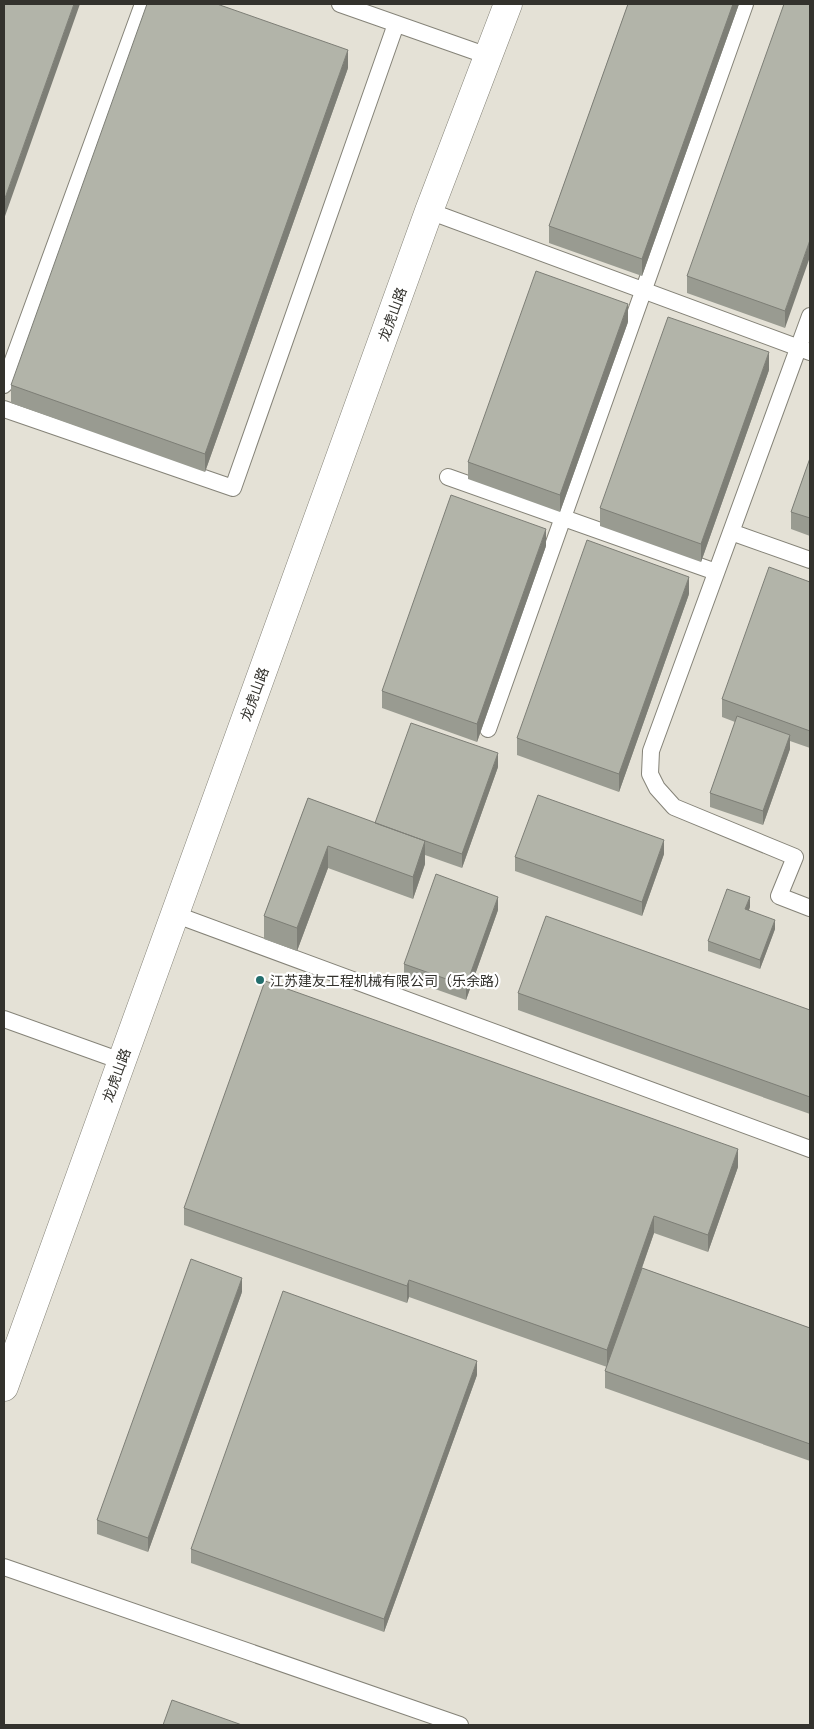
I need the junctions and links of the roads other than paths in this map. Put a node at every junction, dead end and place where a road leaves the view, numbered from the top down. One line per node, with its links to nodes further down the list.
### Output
1 (143, 4): 11 (lane)
2 (340, 4): 5 (lane)
3 (508, 4): 6 (street, 龙虎山路)
4 (746, 4): 8 (lane)
5 (396, 24): 6 (lane); 12 (lane)
6 (488, 56): 7 (street, 龙虎山路)
7 (430, 211): 8 (lane); 20 (street, 龙虎山路)
8 (644, 290): 10 (lane); 14 (lane)
9 (810, 316): 10 (lane)
10 (805, 349): 15 (lane)
11 (4, 385)
12 (4, 409)
13 (448, 476): 14 (lane)
14 (563, 518): 17 (lane); 18 (lane)
15 (731, 532): 16 (lane); 17 (lane)
16 (810, 560)
17 (716, 572): 19 (lane)
18 (488, 728)
19 (810, 908)
20 (174, 914): 22 (street, 龙虎山路); 23 (lane)
21 (4, 1020): 22 (lane)
22 (121, 1061): 24 (street, 龙虎山路)
23 (810, 1149)
24 (4, 1387)
25 (4, 1567): 26 (lane)
26 (460, 1725)

